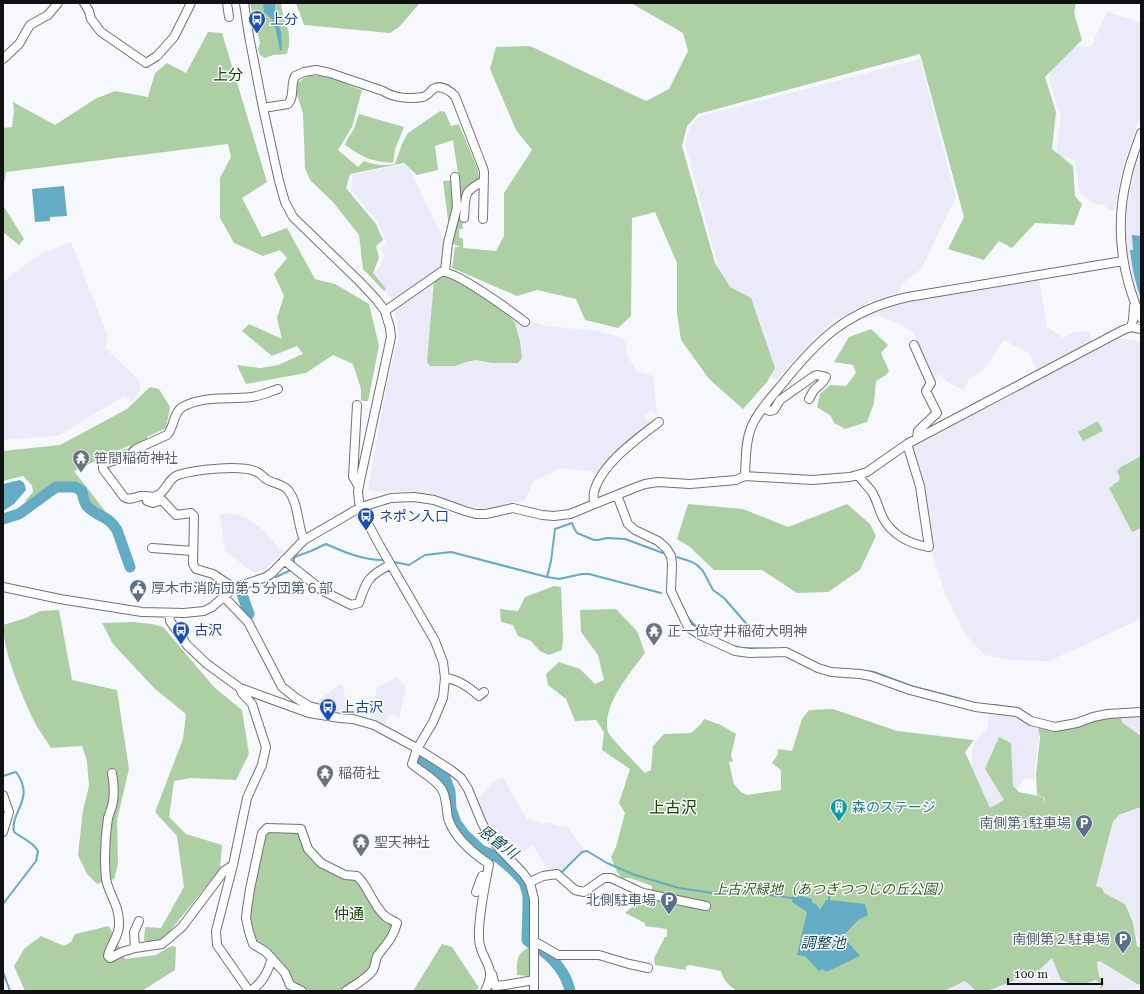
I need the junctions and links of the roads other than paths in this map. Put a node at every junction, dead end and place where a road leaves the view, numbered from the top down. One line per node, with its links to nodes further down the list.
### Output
1 (58, 3): 7 (street)
2 (84, 3): 3 (street)
3 (191, 3)
4 (227, 3): 6 (street)
5 (244, 3): 8 (street)
6 (229, 17)
7 (3, 59)
8 (263, 108): 11 (street); 17 (street)
9 (1141, 133): 14 (street)
10 (455, 177): 15 (street)
11 (484, 181): 12 (street); 13 (street)
12 (464, 218)
13 (483, 219)
14 (1123, 261): 16 (street); 26 (street)
15 (445, 272): 17 (street); 19 (street)
16 (1134, 303): 18 (street); 21 (street)
17 (384, 311): 32 (street)
18 (1141, 318)
19 (525, 322)
20 (1141, 327): 21 (street)
21 (1130, 328): 28 (street)
22 (914, 345): 28 (street)
23 (274, 389): 34 (street)
24 (809, 399): 26 (street)
25 (357, 405): 32 (street)
26 (763, 408): 31 (street)
27 (659, 422): 35 (street)
28 (917, 438): 29 (street)
29 (907, 444): 30 (street); 30 (street)
30 (859, 475): 31 (street)
31 (745, 476): 33 (street)
32 (359, 487): 36 (street)
33 (617, 495): 35 (street); 49 (street)
34 (147, 497): 37 (street); 39 (street)
35 (594, 504): 36 (street)
36 (361, 508): 37 (street); 41 (street)
37 (304, 540): 40 (street)
38 (152, 548): 39 (street)
39 (193, 551): 43 (street)
40 (290, 565): 41 (street); 43 (street)
41 (390, 565): 46 (street)
42 (3, 587): 45 (street)
43 (234, 588): 44 (street)
44 (224, 597): 45 (street); 50 (street)
45 (168, 614): 47 (street)
46 (445, 678): 48 (street); 51 (street)
47 (240, 688): 50 (street); 55 (street)
48 (484, 692)
49 (1141, 712)
50 (330, 716): 51 (street)
51 (417, 749): 57 (street); 65 (street)
52 (112, 773): 62 (street)
53 (3, 795): 54 (street)
54 (3, 832)
55 (233, 865): 62 (street); 67 (street)
56 (482, 876): 58 (street)
57 (530, 882): 59 (street); 61 (street)
58 (476, 892)
59 (706, 906)
60 (139, 921): 62 (street)
61 (534, 944): 64 (street); 66 (street)
62 (135, 948)
63 (272, 958): 67 (street); 68 (street); 69 (street)
64 (648, 968)
65 (491, 971): 66 (street); 70 (street)
66 (534, 980): 71 (street)
67 (250, 991)
68 (302, 991)
69 (346, 991)
70 (485, 991)
71 (534, 991)

